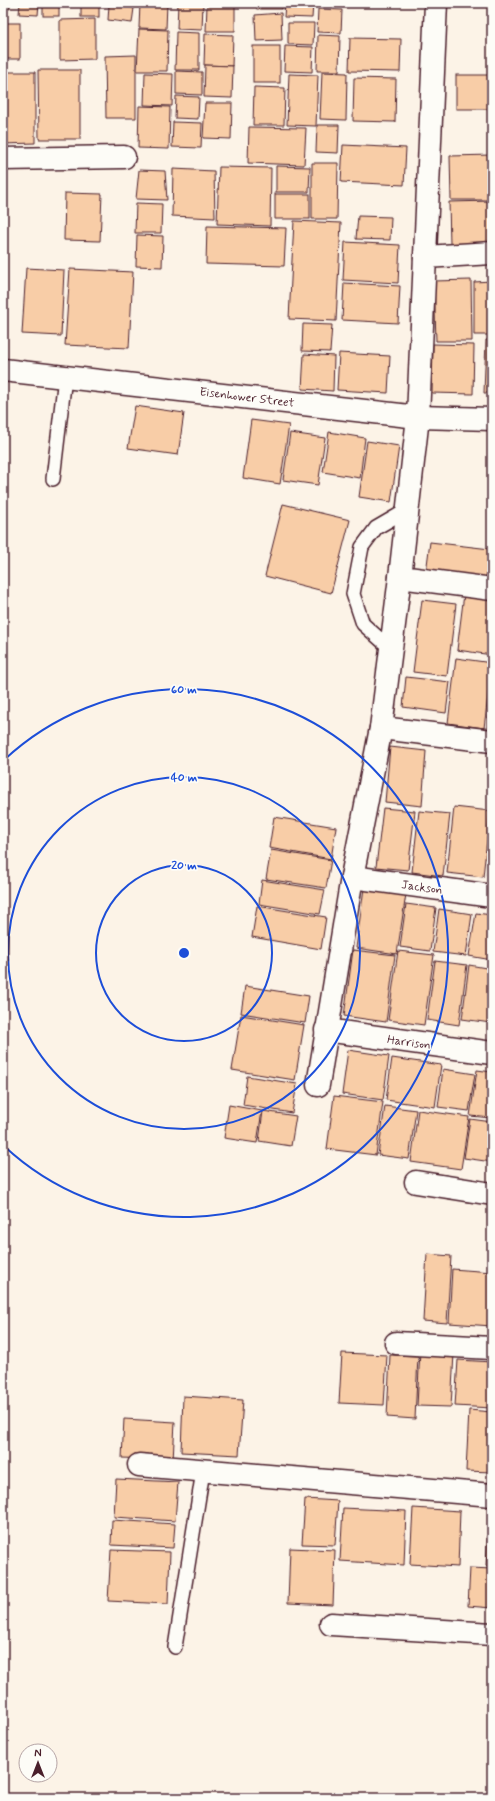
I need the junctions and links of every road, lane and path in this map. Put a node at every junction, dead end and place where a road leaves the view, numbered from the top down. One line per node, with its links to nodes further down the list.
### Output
1 (436, 3): 5 (street)
2 (124, 157): 3 (street)
3 (3, 159)
4 (492, 253): 5 (street)
5 (425, 257): 8 (street)
6 (3, 370): 7 (street, Eisenhower Street)
7 (65, 376): 8 (street, Eisenhower Street); 10 (lane)
8 (418, 417): 9 (street, Eisenhower Street); 11 (street)
9 (492, 419)
10 (53, 479)
11 (407, 510): 12 (street); 14 (lane)
12 (400, 578): 13 (street); 14 (street)
13 (492, 589)
14 (391, 650): 15 (street)
15 (381, 728): 16 (street); 17 (street)
16 (492, 741)
17 (352, 877): 18 (street, Jackson); 19 (street)
18 (492, 896)
19 (326, 1030): 20 (street, Harrison); 21 (street)
20 (492, 1053)
21 (318, 1085)
22 (416, 1182): 23 (street)
23 (492, 1194)
24 (396, 1343): 25 (street)
25 (492, 1348)
26 (139, 1465): 27 (street)
27 (203, 1471): 28 (street); 31 (lane)
28 (492, 1495)
29 (331, 1624): 30 (street)
30 (492, 1634)
31 (175, 1647)

